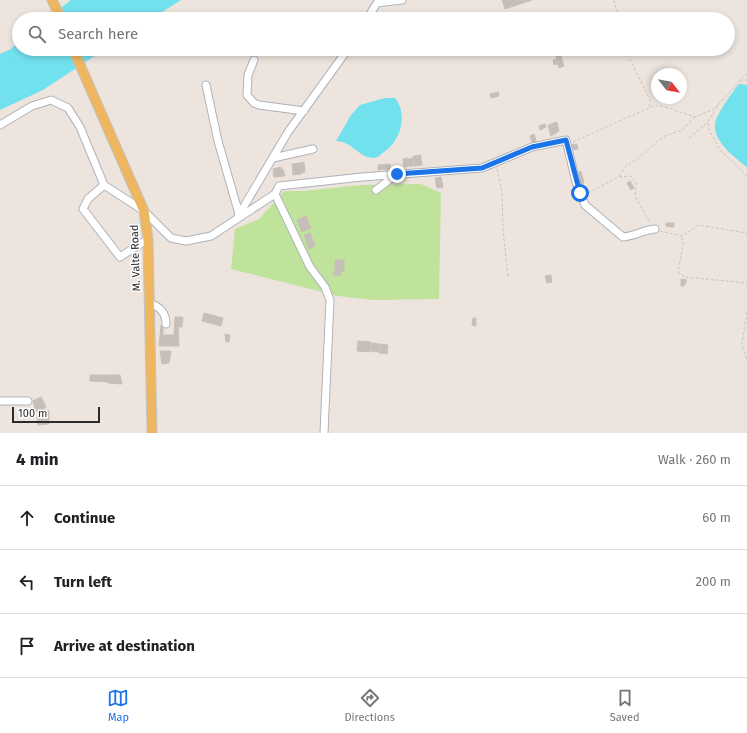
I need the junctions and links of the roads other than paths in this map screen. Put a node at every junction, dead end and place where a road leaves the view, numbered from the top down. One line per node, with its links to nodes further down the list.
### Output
1 (52, 0): 3 (main road)
2 (402, 0): 4 (street)
3 (57, 12)
4 (371, 12)
5 (76, 56): 17 (main road, M. Valte Road)
6 (343, 56): 9 (street)
7 (254, 60): 9 (street)
8 (206, 84): 18 (street)
9 (304, 111): 12 (street)
10 (0, 125): 14 (street)
11 (313, 149): 12 (street)
12 (273, 158): 18 (street)
13 (397, 174): 15 (street); 16 (street); 19 (street)
14 (104, 185): 17 (street); 20 (street)
15 (376, 190)
16 (275, 194): 18 (street); 26 (street)
17 (144, 211): 18 (street); 20 (main road, M. Valte Road)
18 (238, 217)
19 (655, 228)
20 (148, 239): 21 (main road, M. Valte Road)
21 (149, 303): 22 (street); 25 (main road, M. Valte Road)
22 (166, 324)
23 (0, 401): 24 (street)
24 (28, 401)
25 (152, 433)
26 (324, 433)

